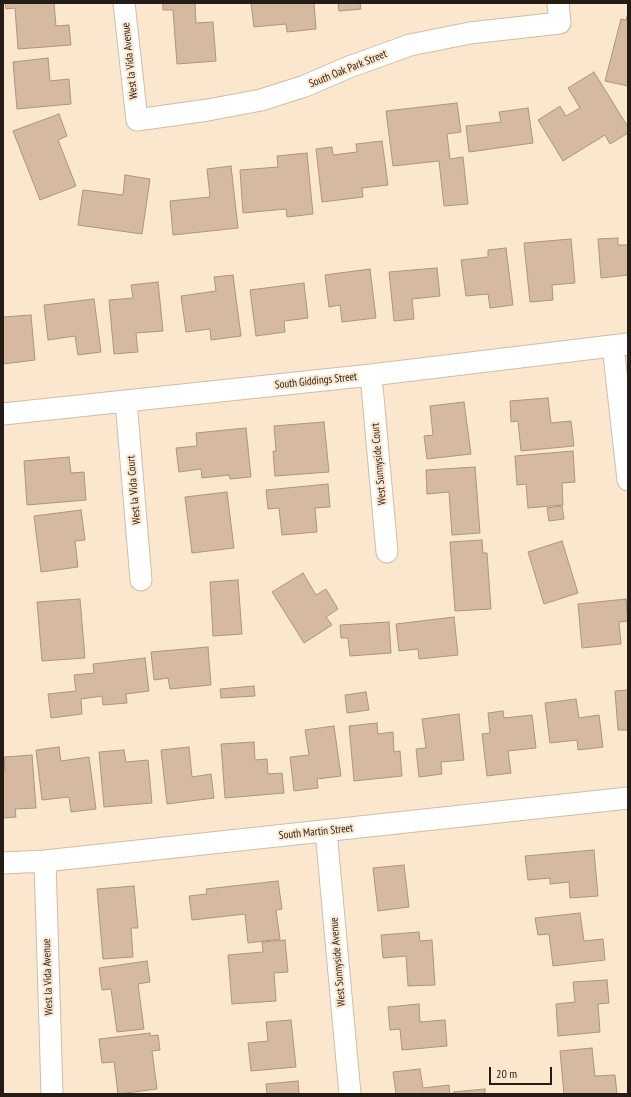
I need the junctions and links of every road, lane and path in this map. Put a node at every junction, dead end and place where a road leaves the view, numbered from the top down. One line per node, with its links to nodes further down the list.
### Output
1 (124, 3): 3 (street, West la Vida Avenue)
2 (559, 13): 3 (street, South Oak Park Street)
3 (137, 120)
4 (621, 345): 5 (street, South Giddings Street); 8 (street)
5 (371, 375): 6 (street, South Giddings Street); 9 (street, West Sunnyside Court)
6 (126, 401): 7 (street, South Giddings Street); 10 (street, West la Vida Court)
7 (3, 414)
8 (628, 480)
9 (387, 552)
10 (141, 580)
11 (628, 798): 12 (street, South Martin Street)
12 (326, 831): 13 (street, South Martin Street); 16 (street, West Sunnyside Avenue)
13 (45, 861): 14 (street, South Martin Street); 15 (street, West la Vida Avenue)
14 (3, 863)
15 (52, 1094)
16 (350, 1094)

